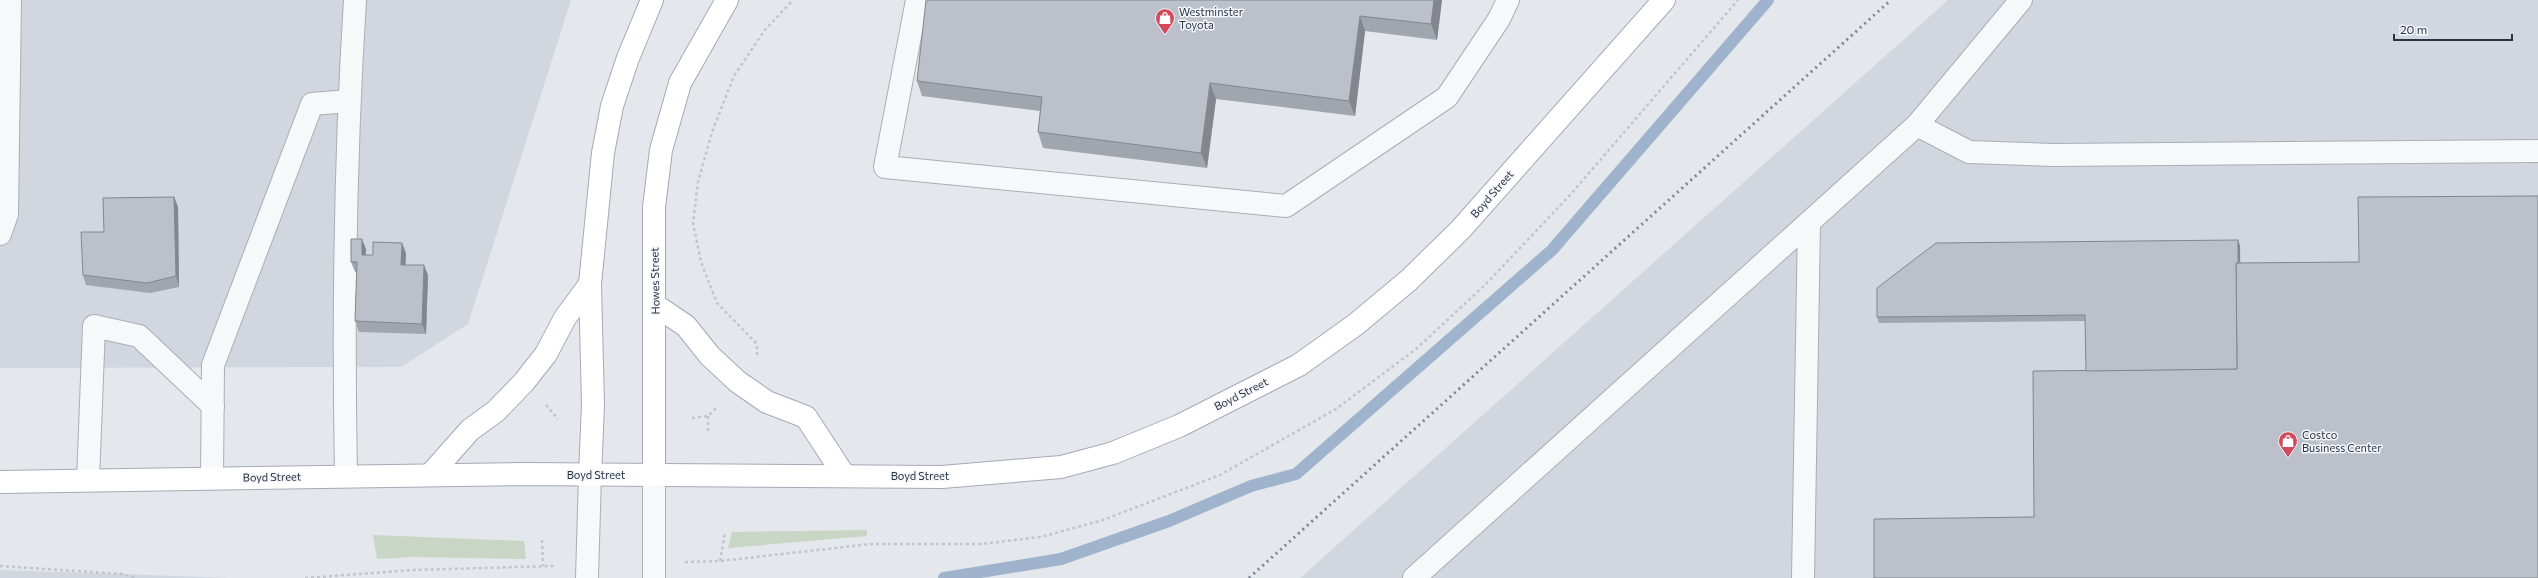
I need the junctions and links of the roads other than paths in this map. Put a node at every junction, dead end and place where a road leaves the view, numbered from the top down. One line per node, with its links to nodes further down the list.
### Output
1 (10, 0): 13 (street)
2 (355, 0): 9 (street)
3 (652, 0): 14 (main road)
4 (727, 0): 15 (main road, Howes Street)
5 (917, 0): 6 (street)
6 (1508, 0)
7 (1664, 0): 19 (main road, Boyd Street)
8 (2021, 0): 10 (street)
9 (349, 102): 16 (street); 20 (street)
10 (1917, 125): 11 (street); 12 (street)
11 (2538, 151)
12 (1808, 223): 27 (street); 28 (street)
13 (0, 234)
14 (590, 284): 17 (main road); 21 (main road)
15 (655, 305): 18 (main road, Howes Street); 19 (main road)
16 (213, 406): 22 (street); 23 (street)
17 (430, 475): 20 (main road, Boyd Street); 21 (main road, Boyd Street)
18 (654, 475): 19 (main road, Boyd Street); 21 (main road, Boyd Street); 26 (street, Howes Street)
19 (844, 475)
20 (346, 476): 22 (main road, Boyd Street)
21 (590, 476): 25 (street)
22 (212, 478): 23 (main road, Boyd Street)
23 (88, 480): 24 (main road, Boyd Street)
24 (0, 482)
25 (587, 578)
26 (654, 578)
27 (1414, 578)
28 (1803, 578)

